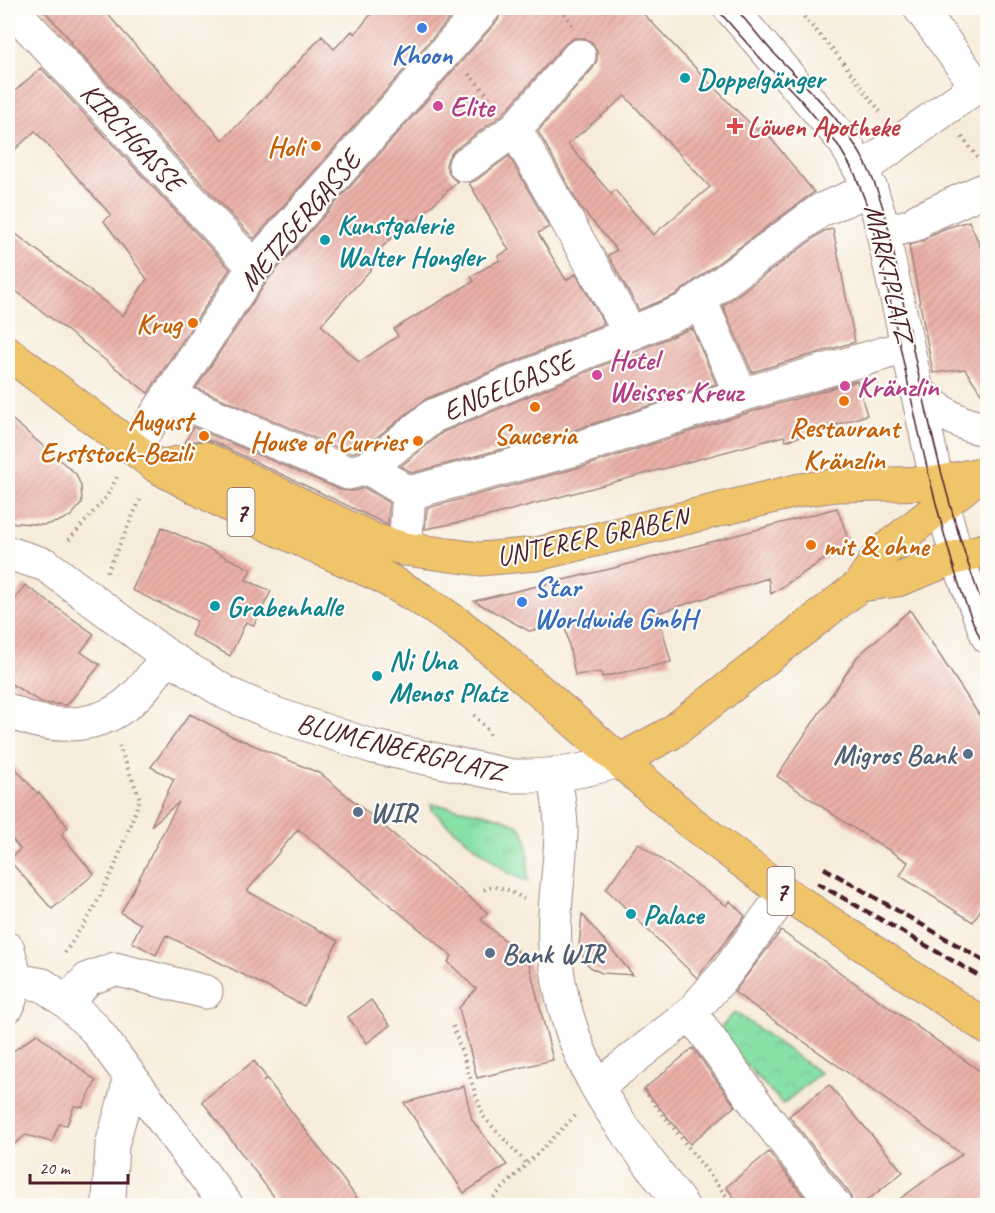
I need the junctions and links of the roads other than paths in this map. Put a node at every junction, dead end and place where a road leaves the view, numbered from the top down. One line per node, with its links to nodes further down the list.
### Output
1 (484, 8): 11 (street, METZGERGASSE)
2 (730, 8): 8 (street, MARKTPLATZ)
3 (920, 8): 8 (street, MARKTPLATZ)
4 (21, 18): 11 (street, KIRCHGASSE)
5 (579, 56): 6 (street)
6 (508, 120): 7 (street); 13 (street)
7 (465, 165)
8 (866, 179): 10 (street, MARKTPLATZ); 12 (street, ENGELGASSE)
9 (987, 188): 10 (street)
10 (883, 233): 14 (street, MARKTPLATZ)
11 (254, 267): 18 (street, METZGERGASSE)
12 (700, 300): 13 (street, ENGELGASSE); 17 (street)
13 (631, 334): 21 (street, ENGELGASSE)
14 (906, 347): 16 (street, MARKTPLATZ); 17 (street)
15 (8, 353): 20 (main road, 7)
16 (917, 390): 19 (street); 24 (street, MARKTPLATZ)
17 (741, 395): 23 (street)
18 (168, 396): 20 (street, METZGERGASSE); 21 (street)
19 (987, 429)
20 (146, 457): 25 (main road, UNTERER GRABEN); 32 (main road, 7)
21 (368, 468): 23 (street)
22 (984, 472): 24 (main road, UNTERER GRABEN)
23 (409, 493): 25 (street)
24 (940, 494): 25 (main road, UNTERER GRABEN); 27 (street, MARKTPLATZ); 28 (main road)
25 (405, 549)
26 (8, 553): 30 (street, BLUMENBERGPLATZ)
27 (972, 554): 28 (main road); 29 (street, MARKTPLATZ)
28 (860, 585): 32 (main road, BLUMENBERGPLATZ)
29 (987, 637)
30 (167, 656): 31 (street); 33 (street, BLUMENBERGPLATZ)
31 (8, 710)
32 (621, 760): 33 (street, BLUMENBERGPLATZ); 34 (main road, 7)
33 (555, 774): 42 (street)
34 (785, 893): 39 (street); 40 (main road, 7)
35 (8, 949): 37 (street)
36 (207, 992): 38 (street)
37 (11, 993): 38 (street)
38 (67, 1002): 41 (street)
39 (691, 1012): 42 (street); 46 (street)
40 (987, 1028)
41 (129, 1075): 43 (street); 44 (street)
42 (590, 1097): 45 (street)
43 (110, 1206)
44 (227, 1206)
45 (682, 1206)
46 (835, 1206)

